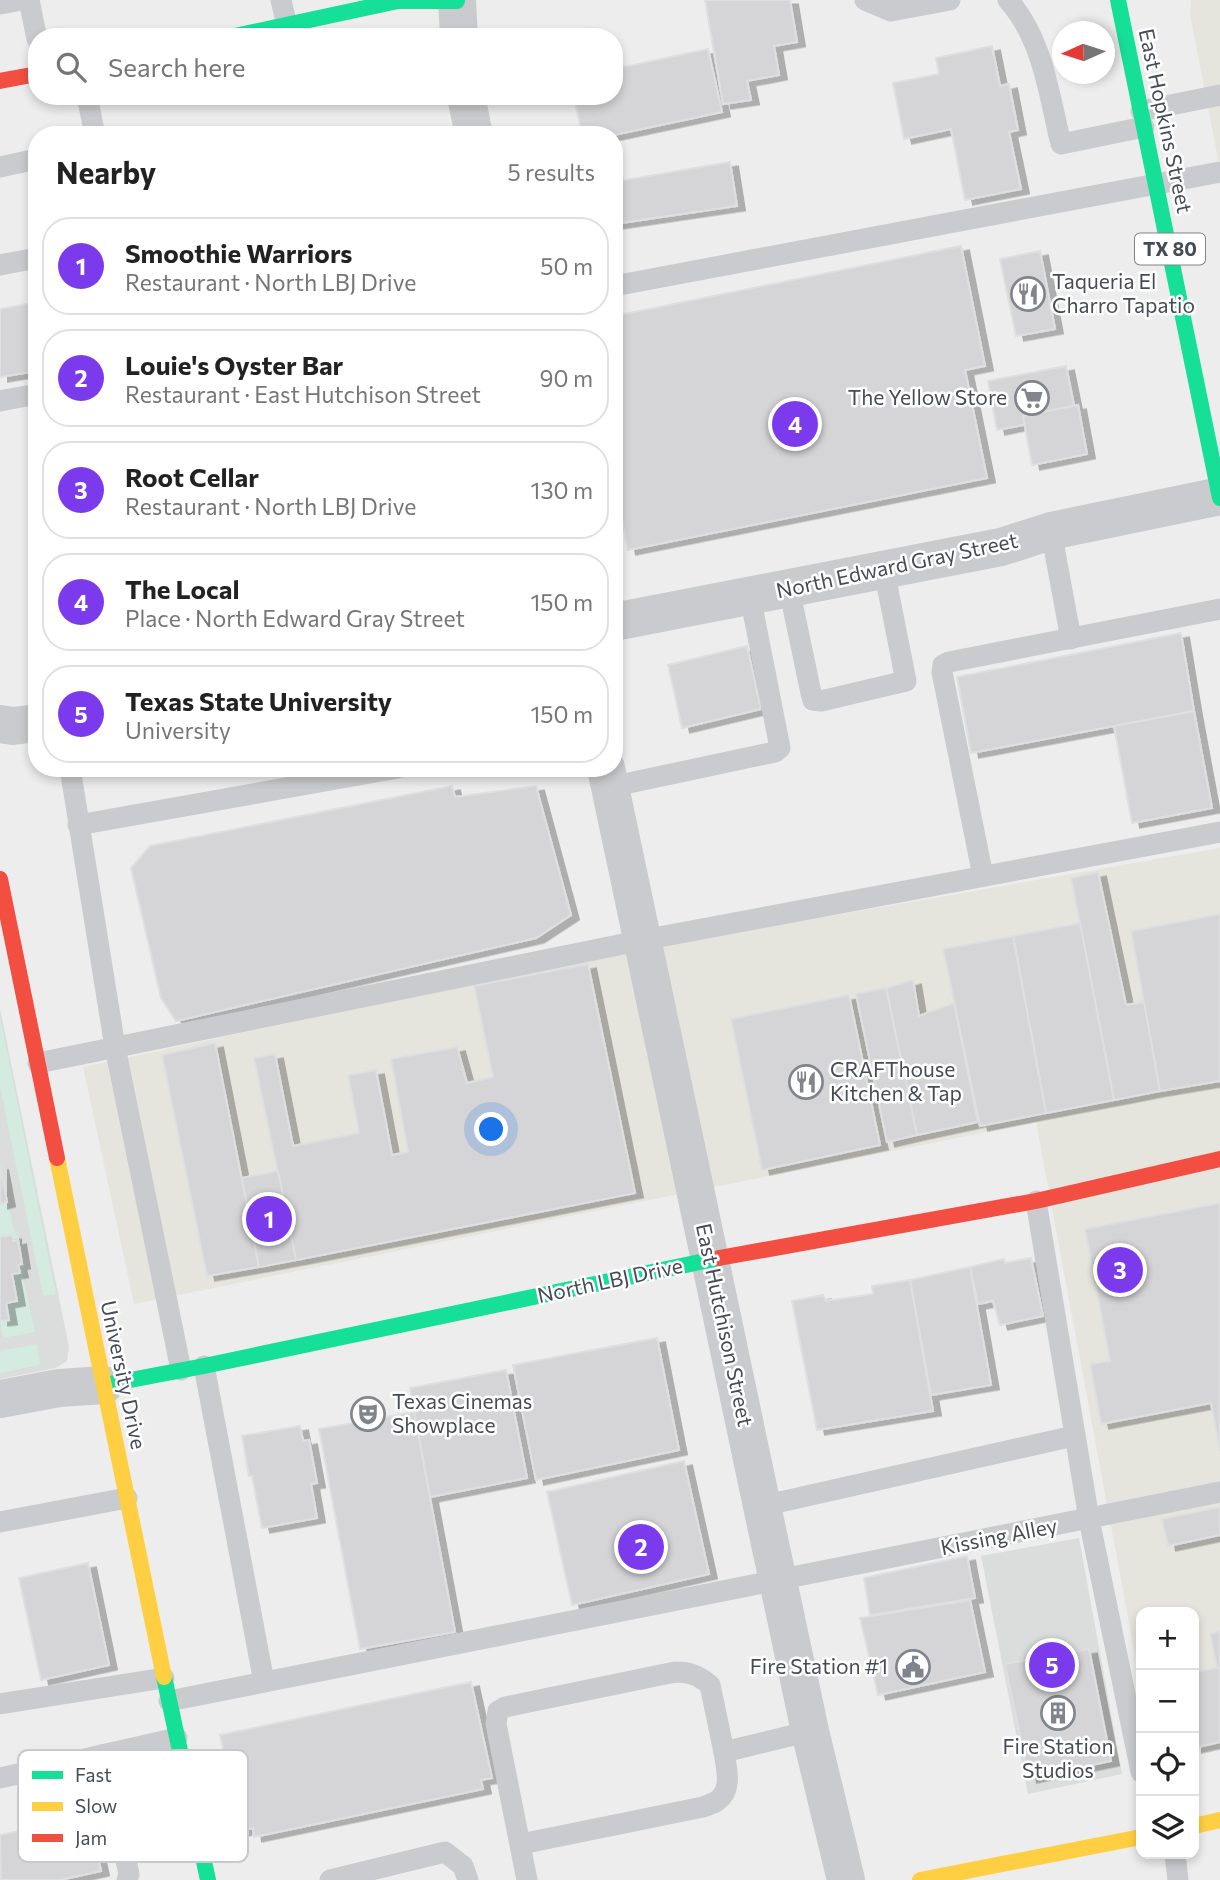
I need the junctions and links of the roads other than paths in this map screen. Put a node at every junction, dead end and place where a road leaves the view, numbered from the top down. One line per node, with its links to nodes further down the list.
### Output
1 (22, 0): 9 (lane)
2 (29, 0): 12 (lane)
3 (281, 0): 11 (lane)
4 (457, 0): 11 (main road); 14 (street)
5 (865, 0): 6 (lane)
6 (950, 0)
7 (1008, 0): 21 (lane)
8 (1118, 0): 15 (main road, East Hopkins Street / TX 80)
9 (0, 4)
10 (1136, 11): 15 (main road)
11 (287, 26): 13 (main road)
12 (35, 28)
13 (277, 28)
14 (459, 28)
15 (1125, 34): 21 (main road, East Hopkins Street / TX 80)
16 (28, 76): 17 (main road)
17 (0, 81)
18 (1220, 95): 21 (lane)
19 (89, 105): 22 (lane)
20 (468, 105): 23 (street)
21 (1143, 119): 27 (main road, East Hopkins Street / TX 80)
22 (93, 126)
23 (472, 126)
24 (28, 161): 25 (lane)
25 (0, 167)
26 (1220, 172): 27 (lane)
27 (1157, 185): 30 (lane); 33 (main road, East Hopkins Street / TX 80)
28 (28, 260): 29 (lane)
29 (0, 265)
30 (623, 284)
31 (0, 401): 32 (lane)
32 (28, 401)
33 (1220, 497): 34 (street, North Edward Gray Street)
34 (1051, 531): 35 (street, North Edward Gray Street); 40 (lane)
35 (884, 570): 36 (street, North Edward Gray Street); 36 (lane)
36 (789, 588): 37 (street, North Edward Gray Street)
37 (750, 596): 39 (street, North Edward Gray Street); 43 (lane)
38 (1220, 610): 40 (lane)
39 (623, 620)
40 (1070, 639): 49 (lane)
41 (0, 724): 42 (street)
42 (28, 724)
43 (623, 776)
44 (71, 777): 47 (lane)
45 (347, 777): 47 (lane)
46 (608, 778): 51 (street, East Hutchison Street)
47 (78, 825): 52 (lane)
48 (1220, 832): 49 (lane)
49 (983, 876): 51 (lane)
50 (0, 879): 53 (main road, University Drive)
51 (643, 940): 52 (lane); 56 (street, East Hutchison Street)
52 (115, 1047): 53 (lane); 58 (lane)
53 (38, 1063): 59 (main road, University Drive)
54 (1220, 1159): 55 (main road, North LBJ Drive)
55 (1036, 1200): 56 (main road, North LBJ Drive); 61 (lane)
56 (710, 1261): 57 (main road, North LBJ Drive); 64 (street, East Hutchison Street)
57 (204, 1366): 58 (main road, North LBJ Drive); 69 (lane)
58 (181, 1370): 59 (main road, North LBJ Drive)
59 (104, 1385): 60 (street, North LBJ Drive); 63 (main road, University Drive)
60 (0, 1399)
61 (1074, 1436): 64 (lane); 65 (lane)
62 (1220, 1492): 65 (lane, Kissing Alley)
63 (127, 1498): 66 (lane); 68 (main road, University Drive)
64 (762, 1506): 67 (street, East Hutchison Street)
65 (1089, 1519): 67 (lane, Kissing Alley); 74 (lane)
66 (0, 1522)
67 (778, 1581): 69 (lane, Kissing Alley); 72 (street, East Hutchison Street)
68 (164, 1678): 70 (main road, University Drive); 71 (lane)
69 (264, 1682): 70 (lane, Kissing Alley)
70 (169, 1701): 73 (main road, University Drive)
71 (0, 1704)
72 (810, 1731): 77 (lane); 92 (street, East Hutchison Street)
73 (177, 1738): 75 (lane); 76 (main road, University Drive)
74 (1136, 1748)
75 (124, 1750)
76 (180, 1750)
77 (724, 1752): 83 (lane); 83 (lane)
78 (18, 1774): 79 (lane)
79 (0, 1778)
80 (1220, 1820): 81 (main road)
81 (1199, 1825)
82 (1136, 1838): 93 (main road)
83 (521, 1844): 91 (lane)
84 (1176, 1859): 94 (lane)
85 (126, 1862): 87 (lane)
86 (204, 1862): 88 (main road, University Drive)
87 (127, 1880)
88 (208, 1880)
89 (330, 1880): 90 (lane)
90 (468, 1880)
91 (527, 1880)
92 (846, 1880)
93 (920, 1880)
94 (1178, 1880)

